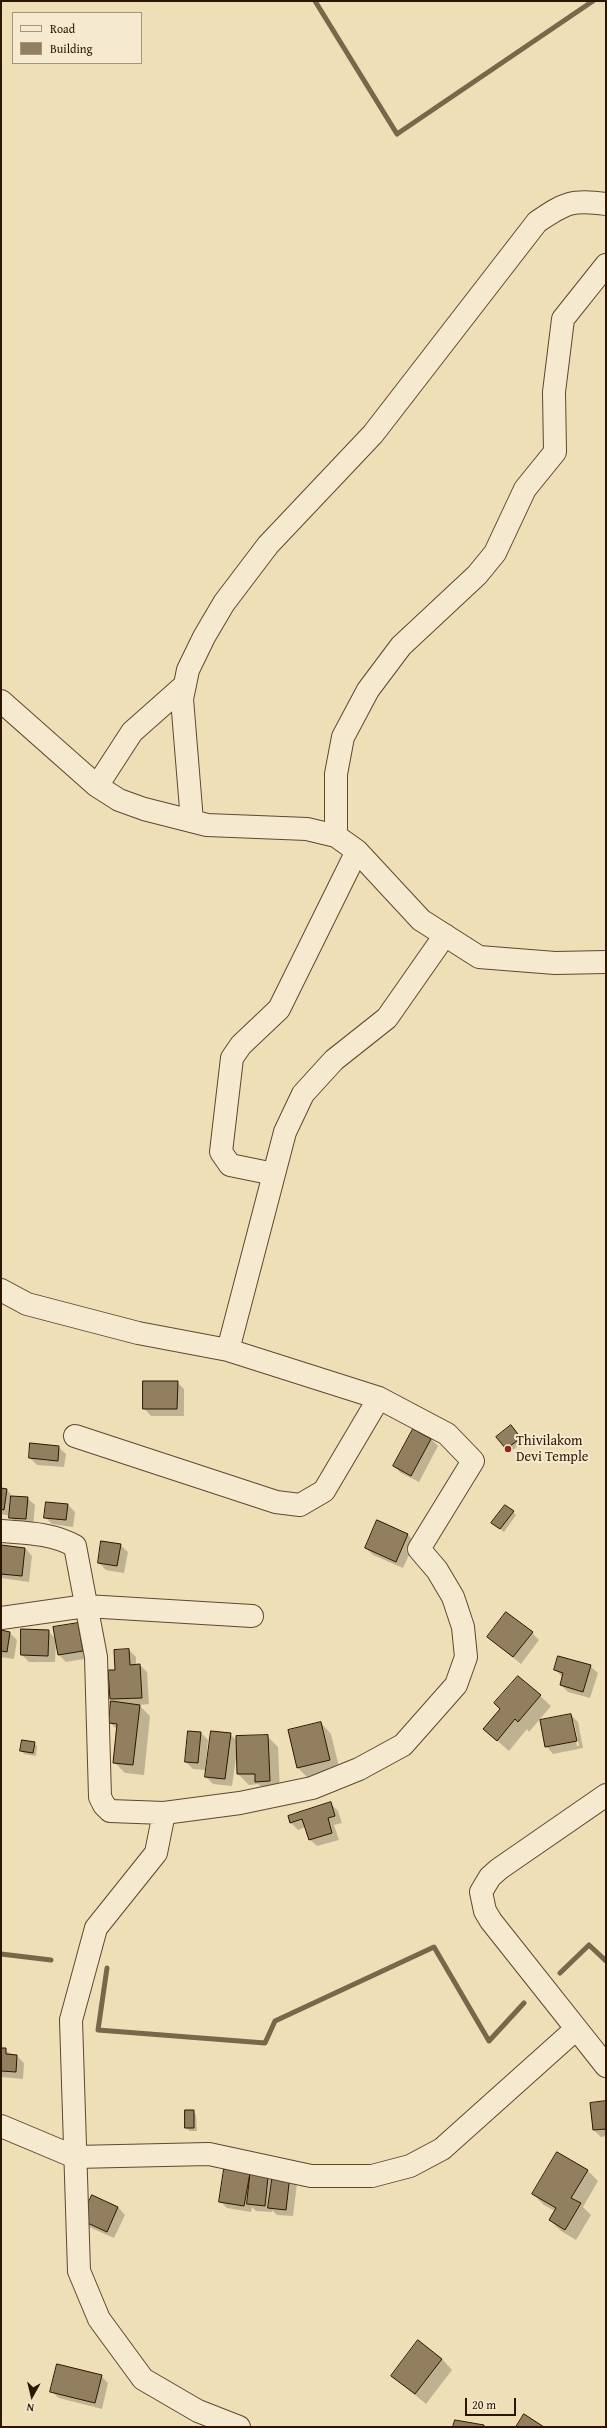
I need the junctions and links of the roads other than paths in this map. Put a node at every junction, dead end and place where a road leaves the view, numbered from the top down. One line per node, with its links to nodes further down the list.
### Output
1 (606, 204): 3 (street)
2 (606, 265): 7 (street)
3 (185, 685): 5 (street); 6 (street)
4 (1, 701): 5 (street)
5 (97, 786): 6 (street)
6 (192, 821): 7 (street)
7 (336, 836): 8 (street)
8 (357, 851): 9 (street); 11 (street)
9 (445, 935): 10 (street); 11 (street)
10 (606, 962)
11 (274, 1174): 13 (street)
12 (1, 1290): 13 (street)
13 (228, 1350): 14 (street)
14 (379, 1398): 15 (street); 21 (street)
15 (75, 1436)
16 (1, 1531): 17 (street)
17 (86, 1606): 18 (street); 19 (street); 21 (street)
18 (252, 1616)
19 (1, 1618)
20 (606, 1795): 22 (street)
21 (164, 1813): 25 (street)
22 (576, 2029): 23 (street); 25 (street)
23 (606, 2066)
24 (1, 2126): 25 (street)
25 (75, 2157): 26 (street)
26 (239, 2427)

